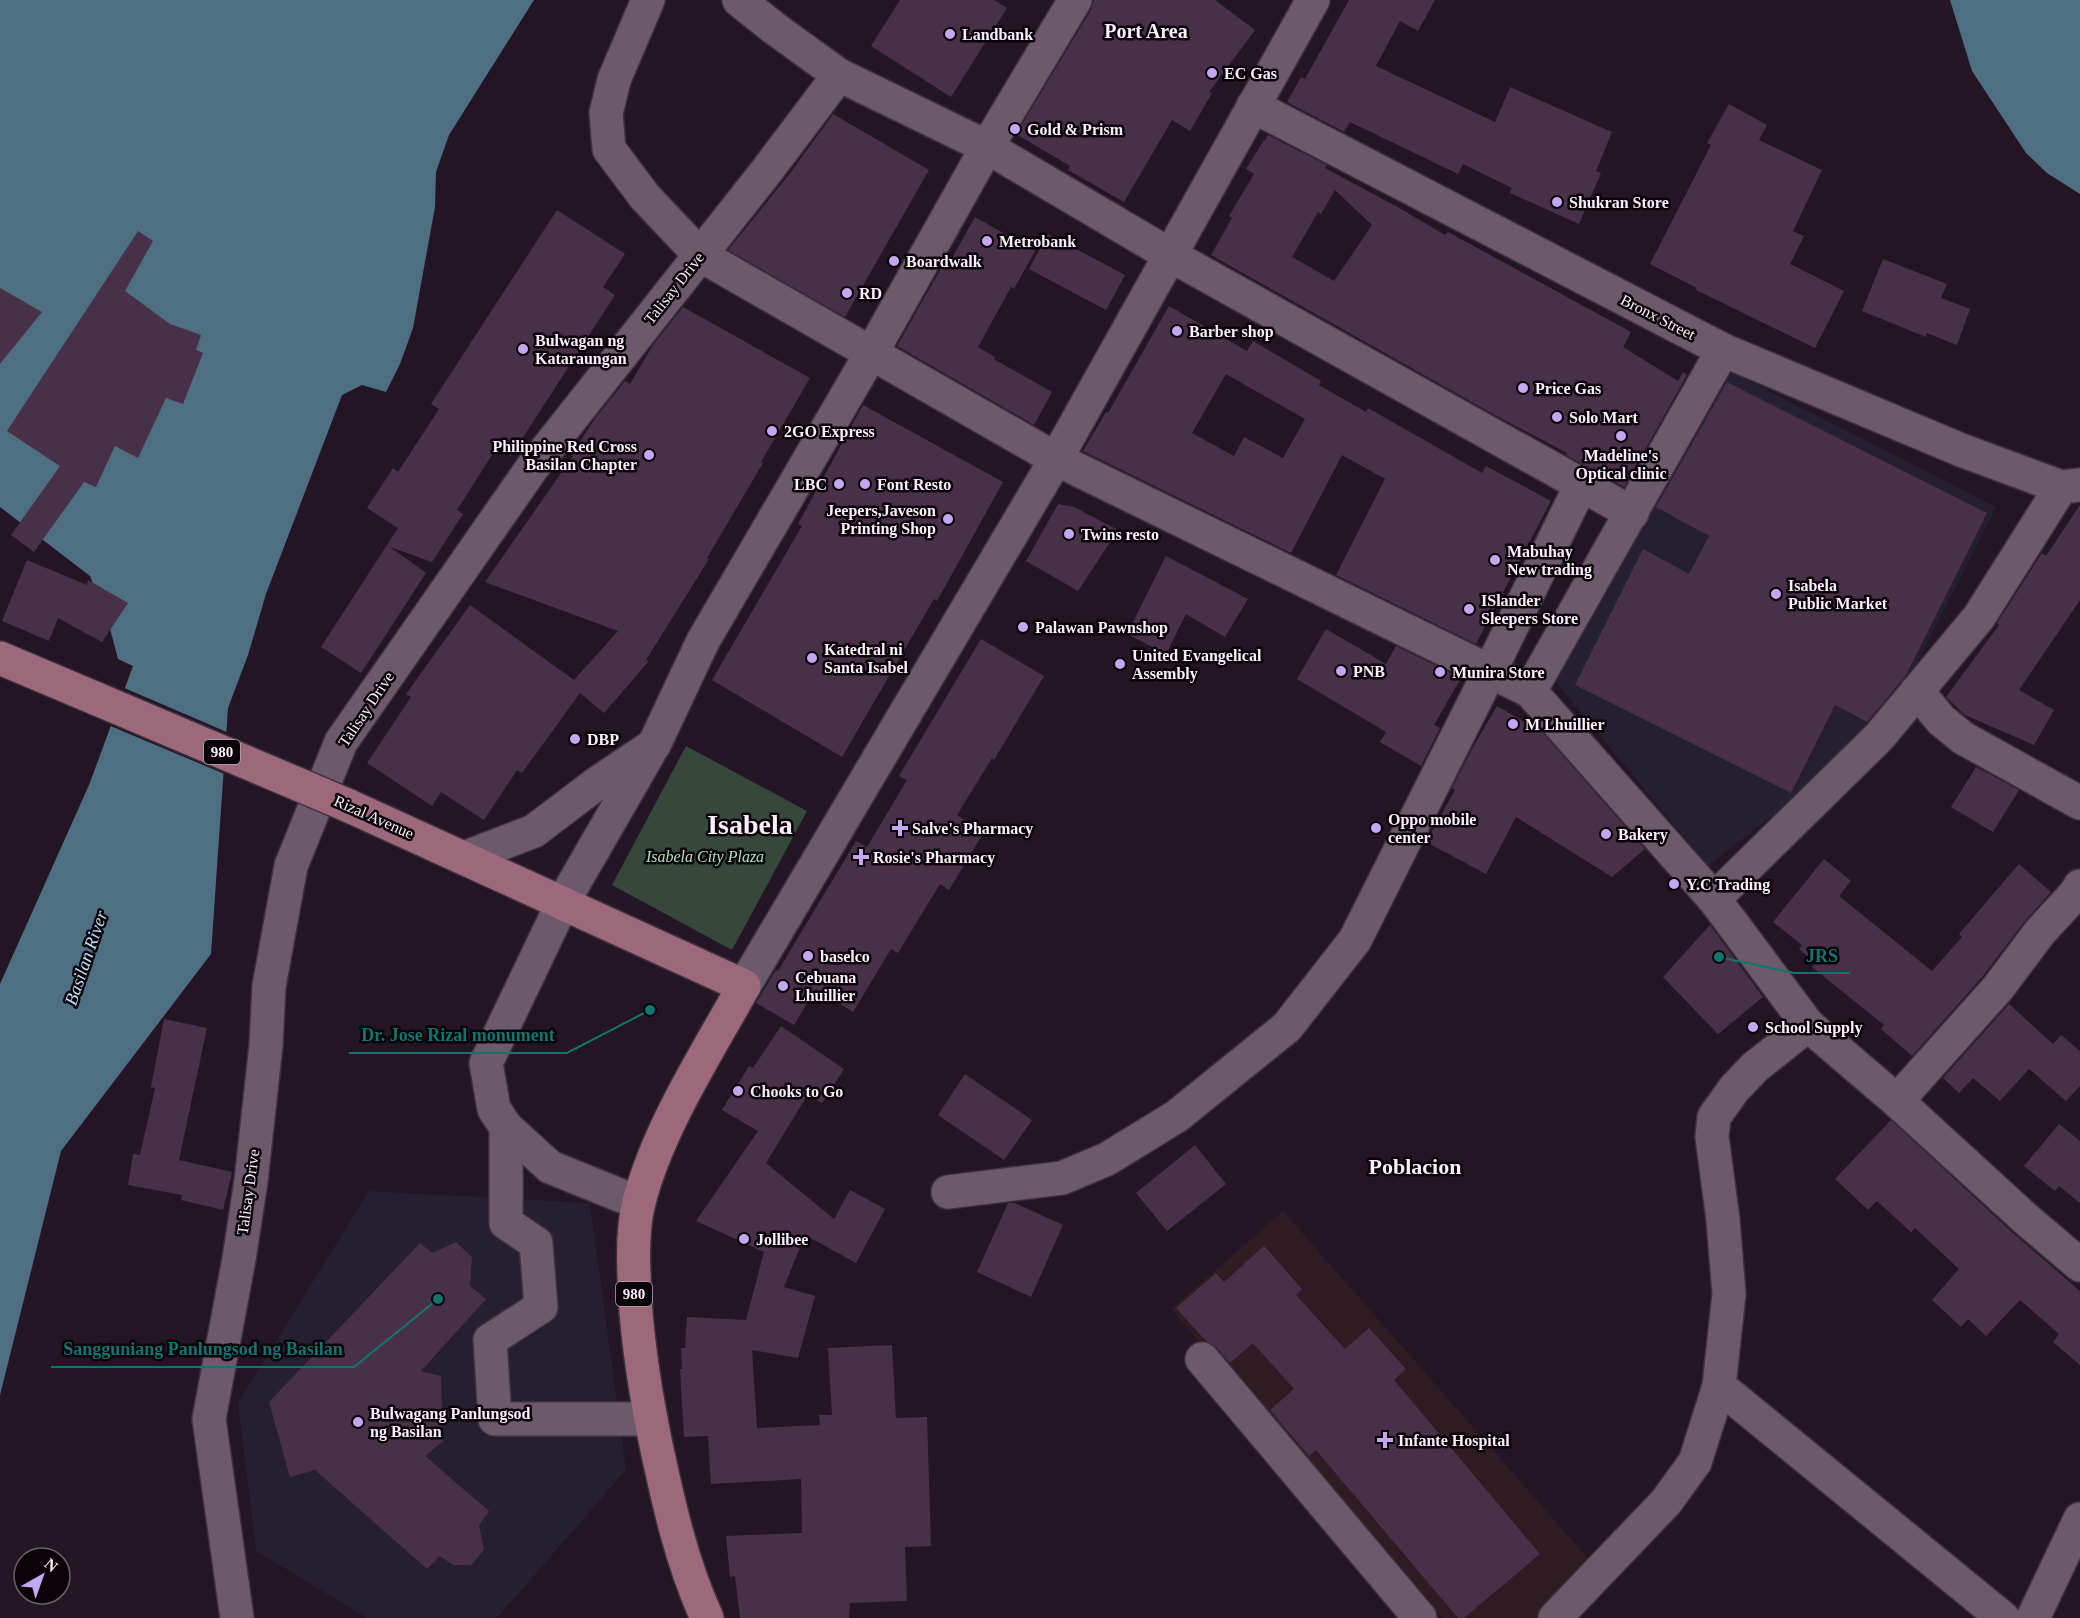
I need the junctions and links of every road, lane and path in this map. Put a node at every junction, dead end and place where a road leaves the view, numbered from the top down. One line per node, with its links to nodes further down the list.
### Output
1 (648, 0): 8 (street)
2 (739, 0): 5 (street)
3 (1075, 0): 7 (street)
4 (1312, 0): 6 (street)
5 (839, 75): 7 (street); 8 (street, Talisay Drive)
6 (1253, 106): 9 (street); 10 (street, Bronx Street)
7 (987, 147): 9 (street); 11 (street)
8 (700, 255): 11 (street); 37 (street, Talisay Drive)
9 (1170, 255): 12 (street); 13 (street)
10 (1723, 350): 14 (street, Bronx Street); 15 (street)
11 (872, 352): 12 (street); 20 (street)
12 (1056, 459): 17 (street); 26 (street)
13 (1581, 485): 15 (street); 17 (street)
14 (2071, 486): 19 (street)
15 (1632, 513): 18 (street)
16 (0, 658): 22 (main road, Rizal Avenue / 980, bridge)
17 (1490, 672): 18 (street); 30 (street)
18 (1530, 691): 24 (street)
19 (1917, 692): 21 (street); 24 (street)
20 (654, 745): 22 (street); 25 (street)
21 (2080, 804)
22 (464, 858): 25 (main road, Rizal Avenue / 980)
23 (2080, 886): 28 (street)
24 (1714, 899): 27 (street)
25 (563, 902): 26 (main road, Rizal Avenue / 980); 29 (street)
26 (744, 986): 31 (main road, 980)
27 (1808, 1025): 28 (street); 34 (street)
28 (1897, 1101): 32 (street)
29 (506, 1127): 31 (street); 35 (street)
30 (948, 1192)
31 (639, 1203): 35 (main road, 980)
32 (2080, 1265)
33 (1202, 1359): 39 (street)
34 (1719, 1386): 40 (street); 41 (street)
35 (651, 1419): 38 (main road, 980)
36 (2080, 1519): 42 (street)
37 (237, 1618)
38 (706, 1618)
39 (1420, 1618)
40 (1555, 1618)
41 (2003, 1618)
42 (2032, 1618)

